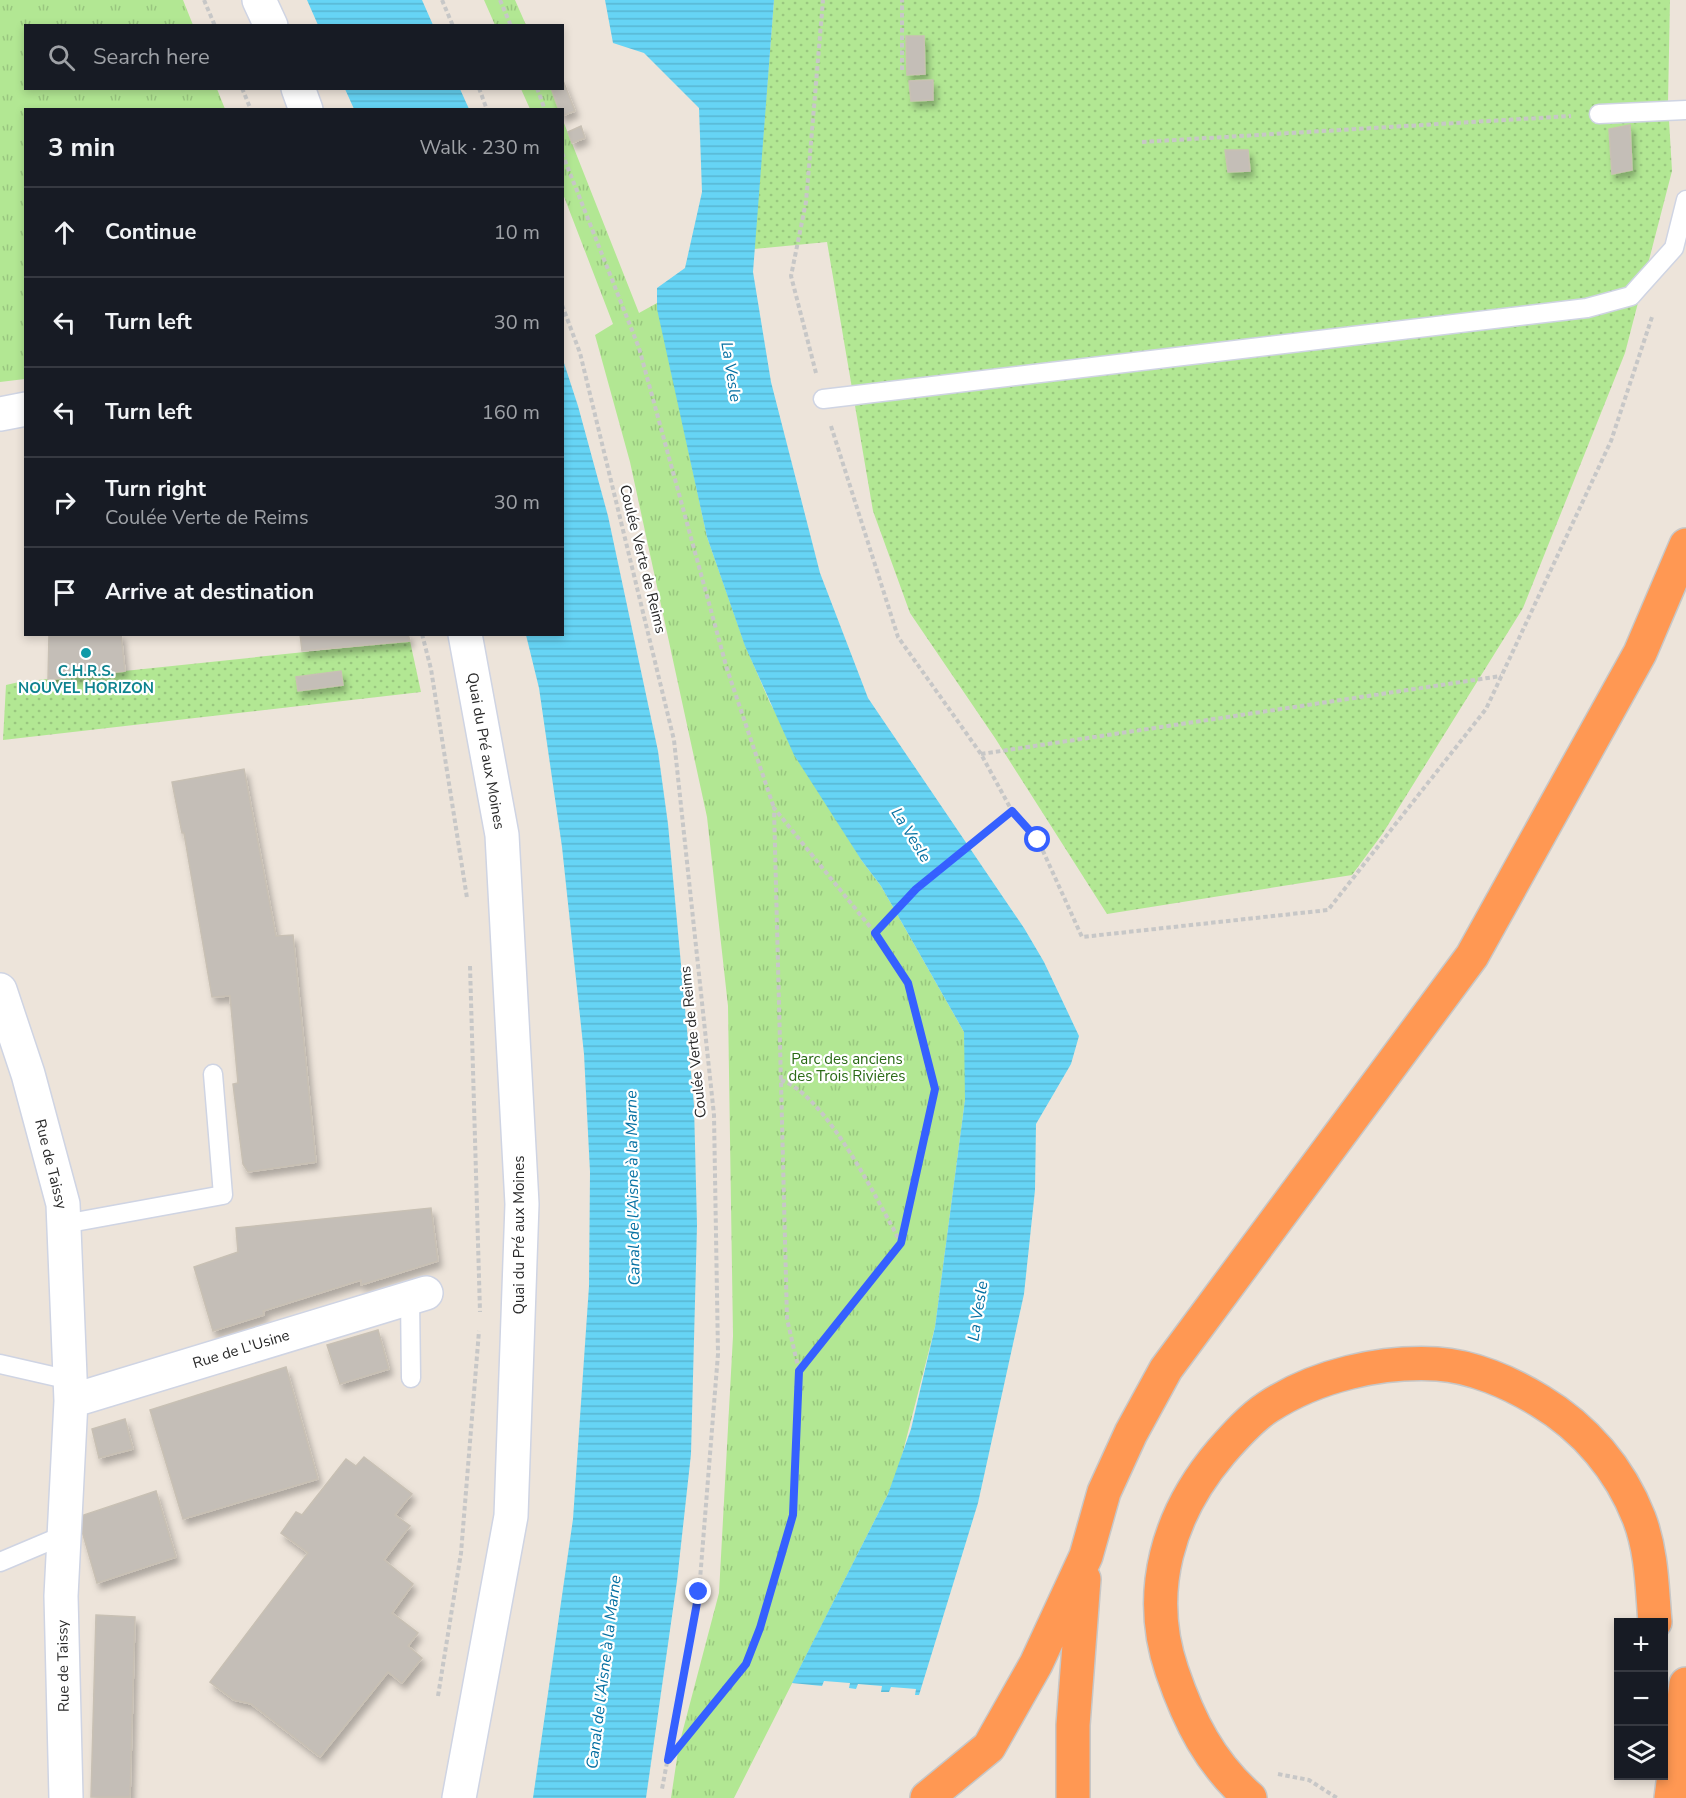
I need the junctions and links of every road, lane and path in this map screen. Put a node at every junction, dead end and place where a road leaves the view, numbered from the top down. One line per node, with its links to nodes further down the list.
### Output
1 (204, 0): 7 (path)
2 (259, 0): 8 (street)
3 (442, 0): 9 (path)
4 (500, 0): 10 (path)
5 (824, 0): 27 (path)
6 (902, 0): 11 (path)
7 (214, 24)
8 (270, 24)
9 (452, 24)
10 (510, 24)
11 (902, 70)
12 (243, 90): 16 (path)
13 (299, 90): 17 (street)
14 (480, 90): 18 (path)
15 (538, 90): 19 (path)
16 (250, 108)
17 (305, 108)
18 (486, 108)
19 (544, 108)
20 (1686, 110): 21 (lane)
21 (1599, 114): 22 (path)
22 (1142, 142)
23 (564, 158): 35 (path)
24 (1686, 200): 27 (lane)
25 (564, 310): 59 (path, Coulée Verte de Reims)
26 (1652, 316): 33 (path)
27 (823, 399): 34 (path)
28 (24, 409): 29 (street)
29 (0, 414)
30 (1686, 545): 53 (highway)
31 (423, 636): 37 (path)
32 (465, 636): 63 (street, Quai du Pré aux Moines)
33 (1502, 676): 34 (path); 36 (path)
34 (981, 754): 36 (path)
35 (774, 808): 38 (path); 42 (path)
36 (1012, 811): 38 (path)
37 (469, 910)
38 (875, 933): 44 (path)
39 (470, 956): 46 (path)
40 (0, 990): 43 (street, Rue de Taissy)
41 (213, 1074): 43 (lane)
42 (781, 1080): 44 (path); 49 (path)
43 (64, 1224): 51 (street, Rue de Taissy)
44 (901, 1243): 49 (path)
45 (418, 1295): 50 (lane, Rue de L'Usine); 51 (street, Rue de L'Usine)
46 (480, 1318)
47 (479, 1330): 57 (path)
48 (0, 1364): 51 (lane)
49 (799, 1371): 59 (path)
50 (411, 1378)
51 (71, 1391): 52 (street, Rue de Taissy)
52 (64, 1535): 54 (lane); 62 (street, Rue de Taissy)
53 (1086, 1556): 64 (highway); 65 (highway)
54 (0, 1562)
55 (1655, 1618): 66 (highway)
56 (1686, 1684): 61 (highway)
57 (438, 1700)
58 (1666, 1726): 61 (highway)
59 (668, 1760): 60 (path, Coulée Verte de Reims)
60 (662, 1789)
61 (1671, 1794)
62 (66, 1798)
63 (459, 1798)
64 (927, 1798)
65 (1073, 1798)
66 (1250, 1798)

